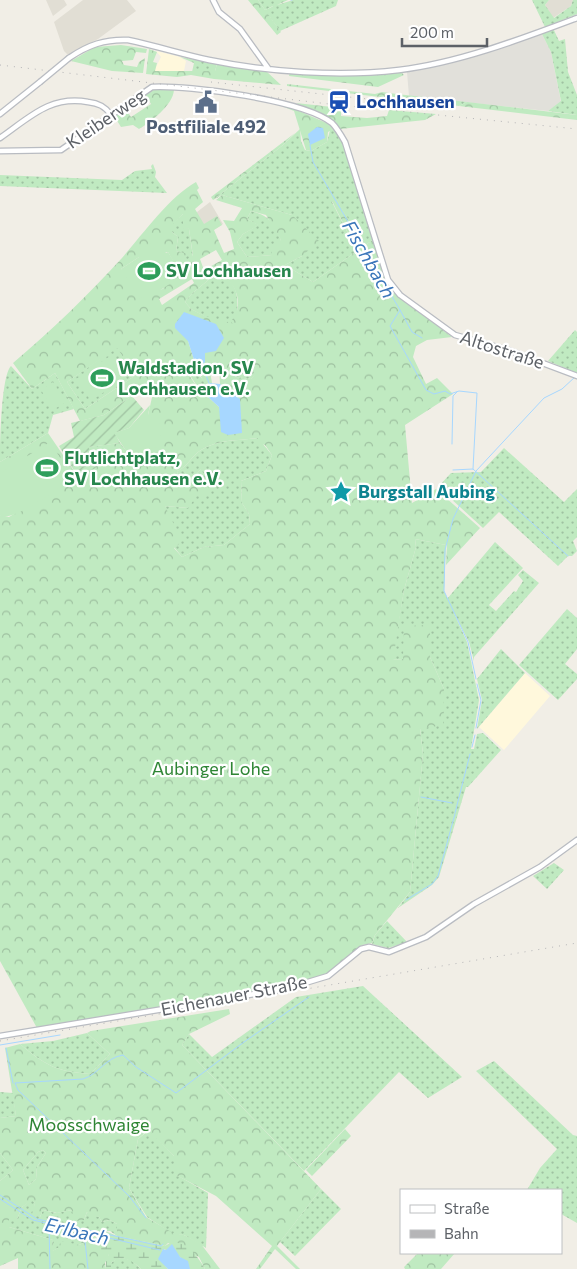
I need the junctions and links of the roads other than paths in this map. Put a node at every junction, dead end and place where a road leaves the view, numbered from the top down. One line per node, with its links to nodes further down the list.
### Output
1 (213, 0): 3 (main road)
2 (577, 18): 5 (main road)
3 (262, 60): 4 (main road); 5 (main road)
4 (257, 67): 5 (main road); 6 (main road, bridge)
5 (268, 68)
6 (0, 114)
7 (111, 114): 8 (main road, Kleiberweg); 9 (main road); 10 (main road, Kleiberweg)
8 (341, 134): 11 (main road, Altostraße)
9 (0, 138)
10 (0, 151)
11 (576, 375)
12 (577, 840): 13 (main road, Eichenauer Straße)
13 (0, 1036)

